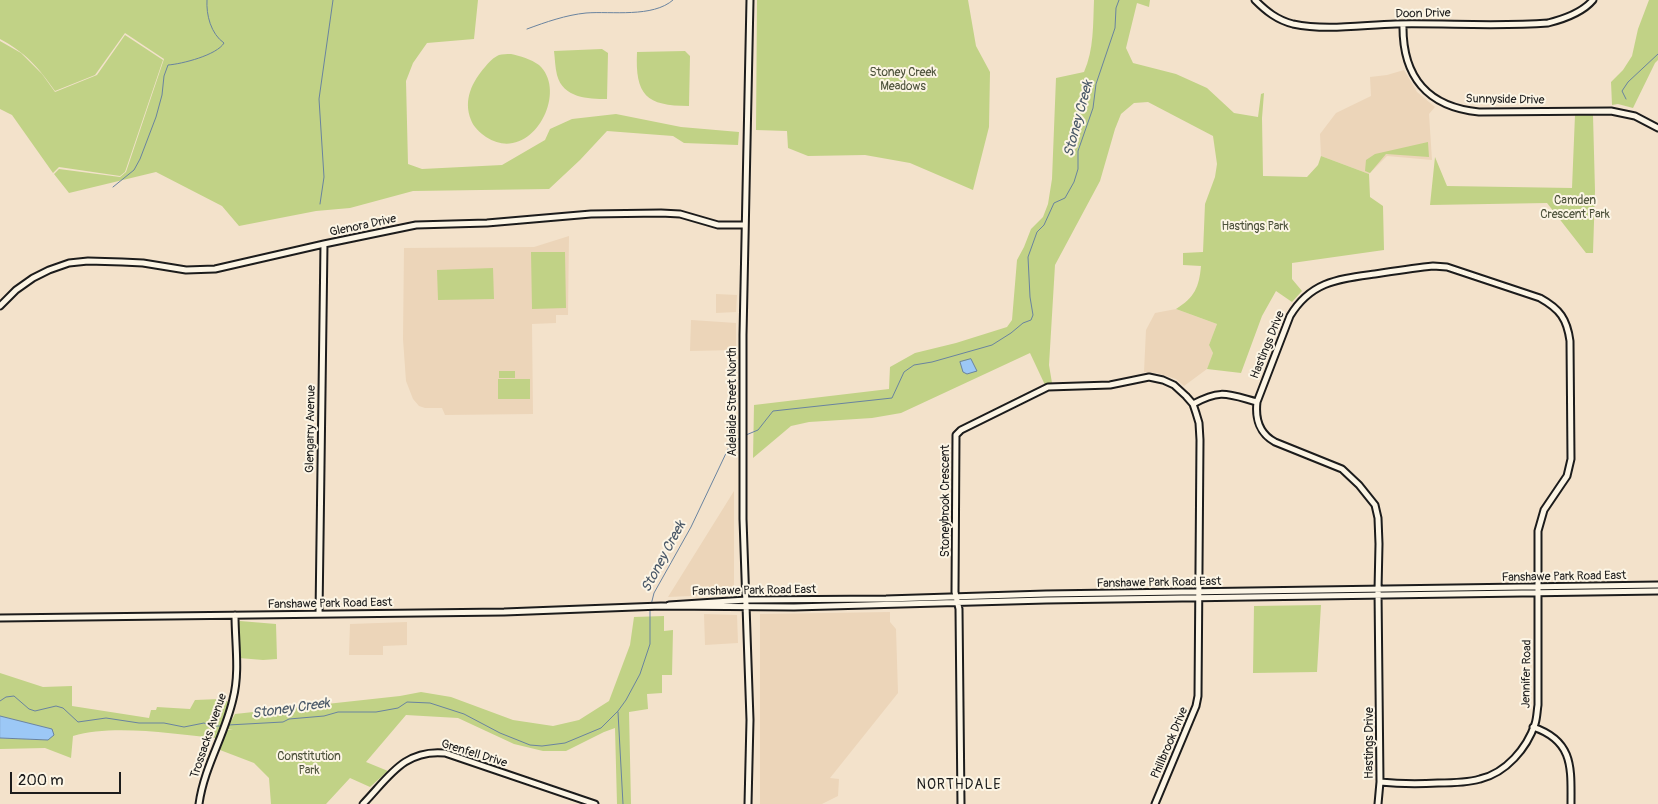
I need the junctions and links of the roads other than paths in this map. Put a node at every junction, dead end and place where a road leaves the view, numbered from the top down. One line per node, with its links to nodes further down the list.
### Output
1 (750, 0): 6 (street, Adelaide Street North)
2 (1255, 0): 4 (street, Doon Drive)
3 (1593, 0): 4 (street, Doon Drive)
4 (1402, 24): 5 (street, Sunnyside Drive)
5 (1658, 128)
6 (745, 225): 7 (street, Glenora Drive); 17 (street, Adelaide Street North)
7 (324, 244): 8 (street, Glenora Drive); 21 (street, Glengarry Avenue)
8 (0, 306)
9 (1257, 402): 10 (street); 12 (street, Hastings Drive); 14 (street, Hastings Drive)
10 (1192, 404): 15 (street, Stoneybrook Crescent); 16 (street, Stoneybrook Crescent)
11 (1658, 585): 12 (street, Fanshawe Park Road East)
12 (1538, 590): 13 (street, Fanshawe Park Road East); 14 (street, Fanshawe Park Road East); 24 (street, Jennifer Road)
13 (1658, 591)
14 (1378, 593): 15 (street, Fanshawe Park Road East); 25 (street, Hastings Drive)
15 (1198, 595): 16 (street, Fanshawe Park Road East); 18 (street, Fanshawe Park Road East); 31 (street, Phillbrook Drive)
16 (956, 597): 17 (street, Fanshawe Park Road East); 18 (street, Stoneybrook Crescent)
17 (746, 600): 19 (street, Fanshawe Park Road East); 20 (street, Adelaide Street North)
18 (959, 604): 20 (street, Fanshawe Park Road East); 30 (street, Stoneybrook Crescent)
19 (661, 606): 20 (street, Fanshawe Park Road East); 21 (street, Fanshawe Park Road East)
20 (746, 607): 29 (street, Adelaide Street North)
21 (319, 614): 22 (street, Fanshawe Park Road East)
22 (236, 615): 23 (street, Fanshawe Park Road East); 26 (street, Trossacks Avenue)
23 (0, 618)
24 (1533, 728): 25 (street, Jennifer Road); 33 (street)
25 (1380, 782): 32 (street, Hastings Drive)
26 (199, 804)
27 (363, 804): 28 (street, Grenfell Drive)
28 (594, 804)
29 (748, 804)
30 (961, 804)
31 (1155, 804)
32 (1378, 804)
33 (1571, 804)

